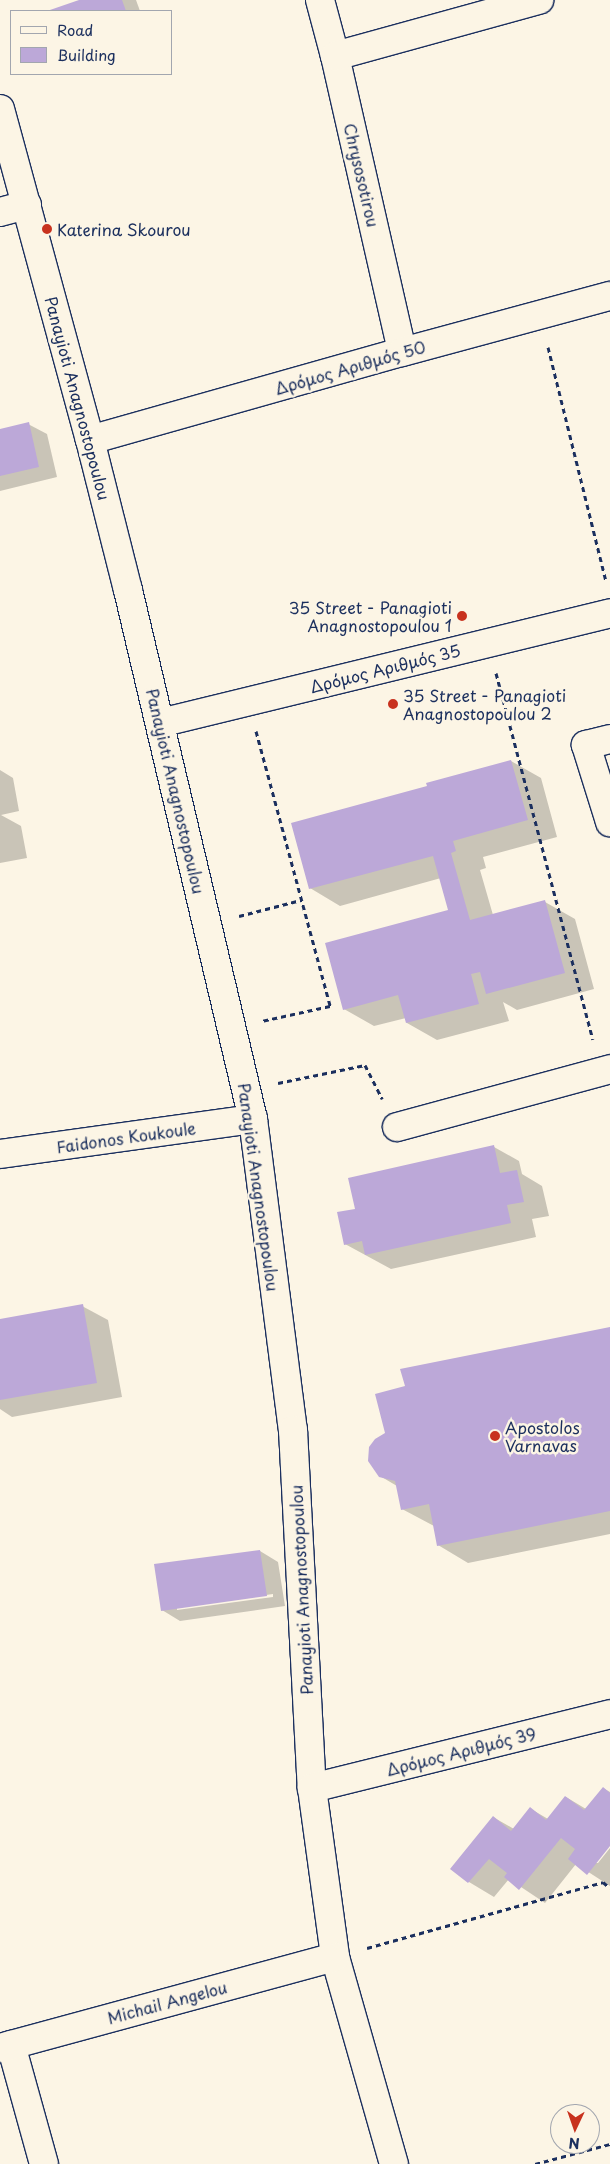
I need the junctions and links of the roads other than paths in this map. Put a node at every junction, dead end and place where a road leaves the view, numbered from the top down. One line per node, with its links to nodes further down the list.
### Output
1 (320, 0): 3 (street, Chrysosotirou)
2 (539, 0): 3 (street)
3 (335, 56): 8 (street, Chrysosotirou)
4 (0, 109): 5 (street, Panayioti Anagnostopoulou)
5 (27, 205): 6 (street); 9 (street, Panayioti Anagnostopoulou)
6 (0, 212)
7 (610, 296): 8 (street, Δρόμος Αριθμός 50)
8 (402, 352): 9 (street, Δρόμος Αριθμός 50)
9 (90, 440): 11 (street, Panayioti Anagnostopoulou)
10 (609, 600): 11 (street, Δρόμος Αριθμός 35)
11 (160, 723): 15 (street, Panayioti Anagnostopoulou)
12 (610, 739): 13 (street)
13 (610, 822)
14 (605, 1070): 16 (street)
15 (252, 1120): 17 (street, Faidonos Koukoule); 19 (street, Panayioti Anagnostopoulou)
16 (397, 1127)
17 (0, 1154)
18 (610, 1714): 19 (street, Δρόμος Αριθμός 39)
19 (312, 1788): 20 (street, Panayioti Anagnostopoulou)
20 (335, 1957): 21 (street, Michail Angelou); 23 (street, Panayioti Anagnostopoulou)
21 (5, 2046): 22 (street)
22 (44, 2164)
23 (394, 2164)

